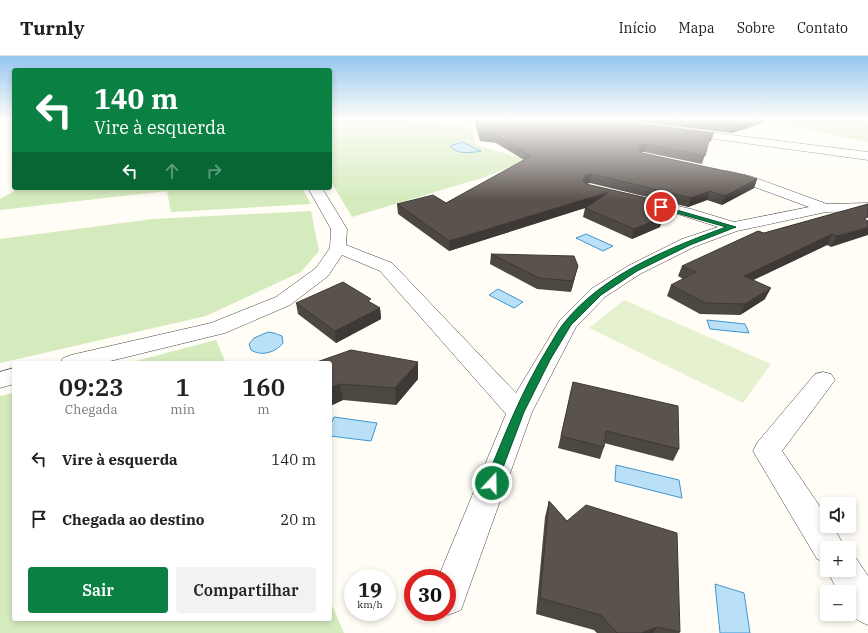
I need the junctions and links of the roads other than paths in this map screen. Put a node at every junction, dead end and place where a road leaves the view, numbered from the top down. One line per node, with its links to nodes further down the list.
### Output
1 (792, 146): 2 (street)
2 (868, 156)
3 (717, 172): 7 (street)
4 (316, 190): 9 (street)
5 (626, 198): 8 (street)
6 (868, 207): 7 (street)
7 (826, 208): 8 (street)
8 (733, 227): 14 (street)
9 (338, 248): 10 (street); 14 (street)
10 (79, 361)
11 (12, 377): 12 (street)
12 (0, 380)
13 (823, 380): 15 (street)
14 (519, 412): 16 (street)
15 (825, 541)
16 (456, 576)
17 (849, 577): 18 (street)
18 (868, 607)

